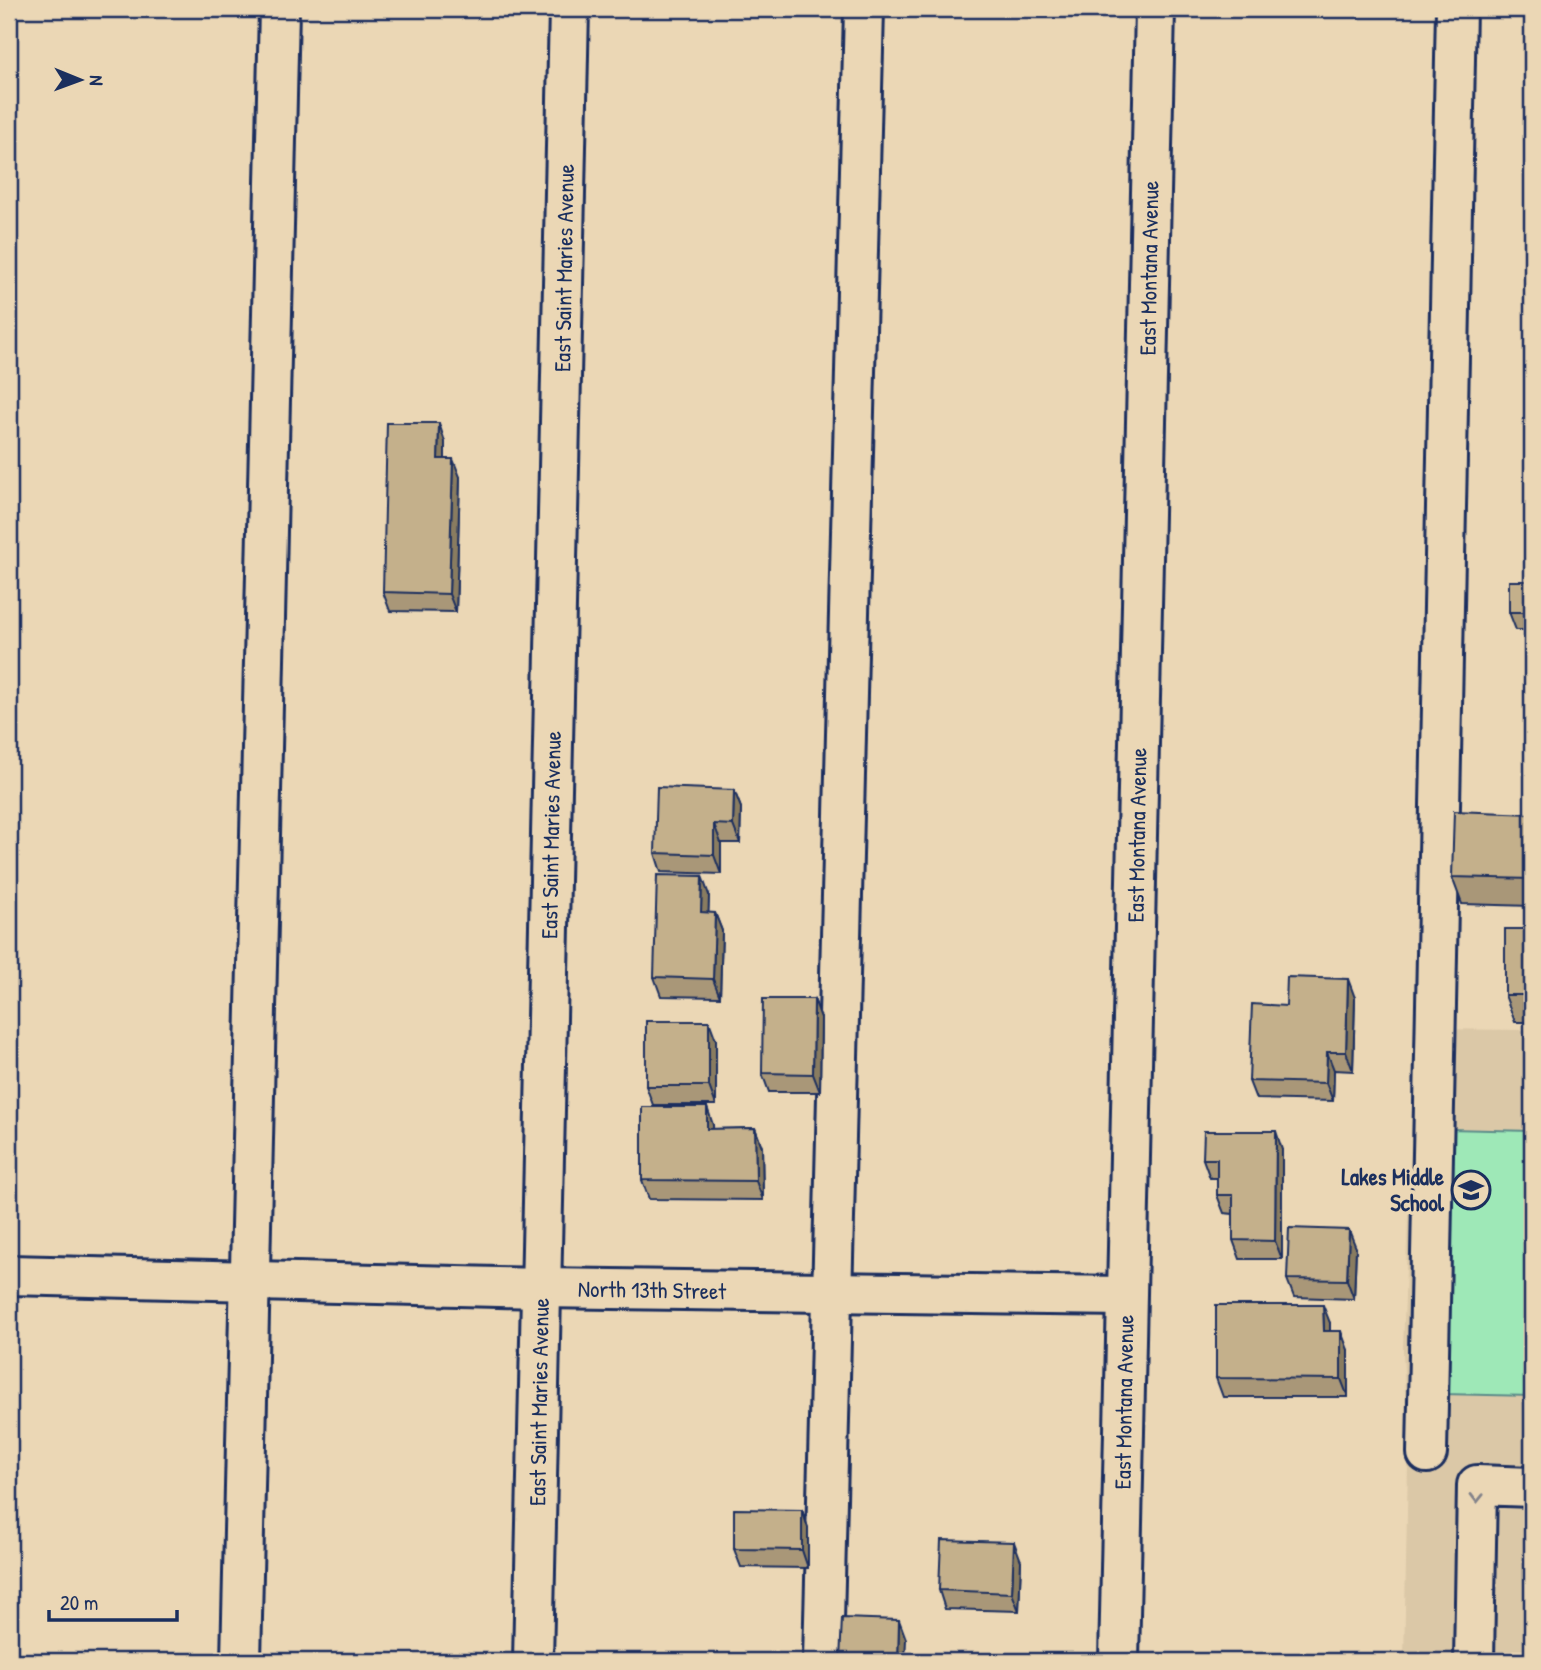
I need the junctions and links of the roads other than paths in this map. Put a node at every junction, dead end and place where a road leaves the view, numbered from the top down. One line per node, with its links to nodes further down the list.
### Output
1 (279, 9): 7 (street)
2 (569, 9): 8 (street, East Saint Maries Avenue)
3 (864, 9): 9 (street)
4 (1155, 9): 10 (street, East Montana Avenue)
5 (1456, 9): 11 (street)
6 (9, 1275): 7 (street, North 13th Street)
7 (250, 1281): 8 (street, North 13th Street); 13 (street)
8 (541, 1288): 9 (street, North 13th Street); 14 (street, East Saint Maries Avenue)
9 (832, 1292): 10 (street, North 13th Street); 15 (street)
10 (1126, 1296): 16 (street, East Montana Avenue)
11 (1427, 1453)
12 (1532, 1487): 17 (street, one-way to 17)
13 (241, 1661)
14 (533, 1661)
15 (824, 1661)
16 (1119, 1661)
17 (1474, 1661)

